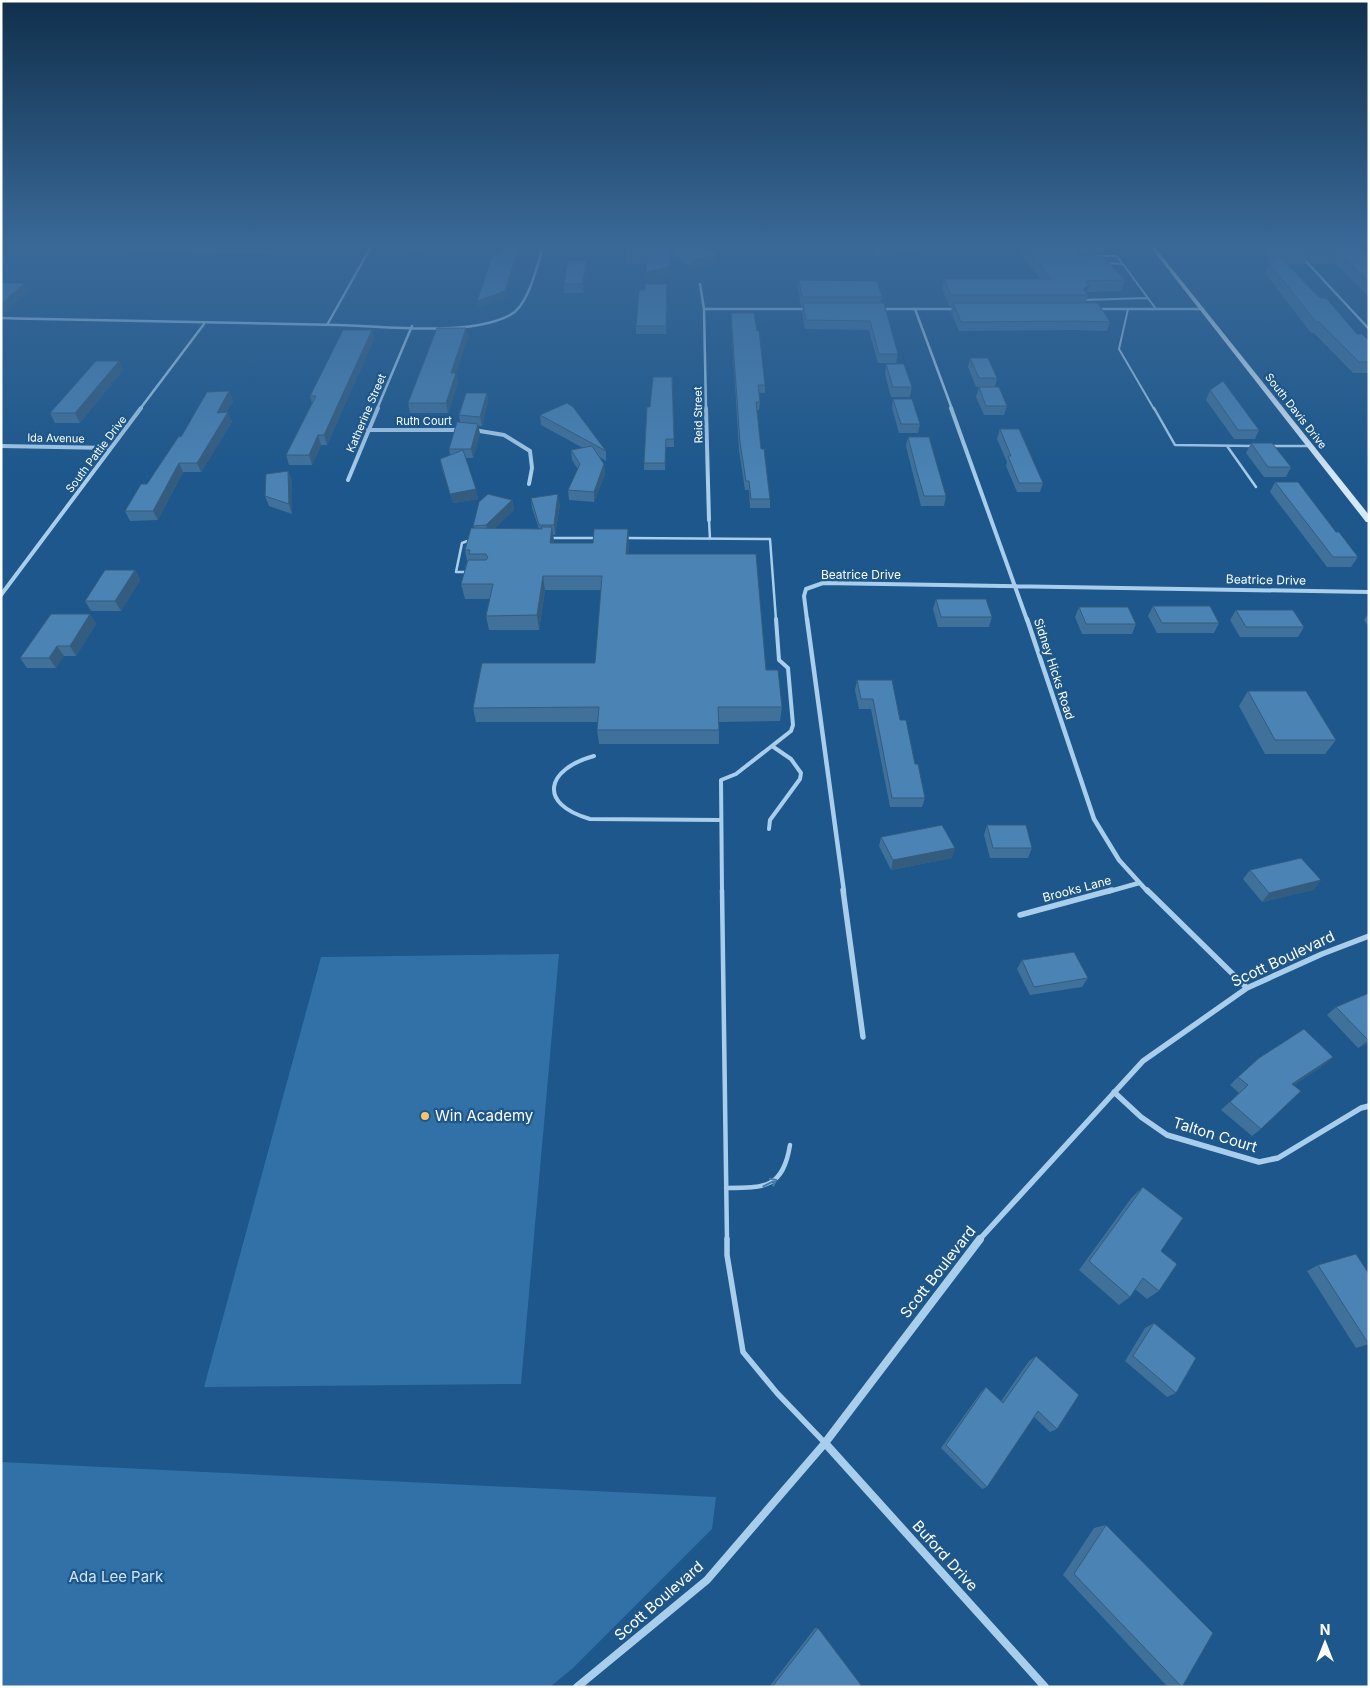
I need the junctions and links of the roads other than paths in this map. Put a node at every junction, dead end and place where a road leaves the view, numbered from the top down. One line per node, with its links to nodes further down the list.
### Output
1 (196, 324): 2 (street)
2 (204, 324): 8 (street); 16 (street, South Pattie Drive)
3 (482, 324): 9 (street)
4 (704, 324): 20 (street, Reid Street)
5 (920, 324): 28 (street, Sidney Hicks Road)
6 (1124, 324): 12 (lane)
7 (1214, 324): 15 (street, South Davis Drive)
8 (327, 325): 9 (street)
9 (412, 326): 10 (street, Katherine Street)
10 (368, 430): 17 (street, Katherine Street); 18 (street, Ruth Court)
11 (1, 446): 16 (street, Ida Avenue)
12 (1226, 446): 13 (lane); 19 (lane)
13 (1256, 446)
14 (1266, 446): 15 (lane)
15 (1310, 446): 21 (street, South Davis Drive)
16 (111, 448): 30 (street, South Pattie Drive)
17 (348, 480)
18 (529, 484)
19 (1256, 487)
20 (709, 520): 26 (lane)
21 (1369, 520)
22 (478, 538): 27 (lane)
23 (545, 538): 24 (lane)
24 (603, 538)
25 (623, 538): 26 (lane)
26 (710, 539): 31 (lane)
27 (472, 572)
28 (1016, 586): 29 (street, Beatrice Drive); 35 (street, Sidney Hicks Road); 39 (street, Beatrice Drive)
29 (1369, 592)
30 (1, 595)
31 (772, 746): 33 (lane); 34 (lane)
32 (594, 756): 33 (lane)
33 (721, 820): 43 (lane)
34 (768, 829)
35 (1139, 883): 36 (street, Brooks Lane); 38 (street, Sidney Hicks Road)
36 (1020, 915)
37 (1369, 936): 38 (street, Scott Boulevard)
38 (1247, 988): 40 (street, Scott Boulevard)
39 (863, 1037)
40 (1114, 1092): 41 (street, Talton Court); 44 (street, Scott Boulevard)
41 (1369, 1106)
42 (790, 1146): 43 (lane, one-way to 42)
43 (726, 1188): 44 (lane)
44 (825, 1443): 45 (street, Scott Boulevard); 46 (street, Buford Drive)
45 (577, 1687)
46 (1044, 1687)

